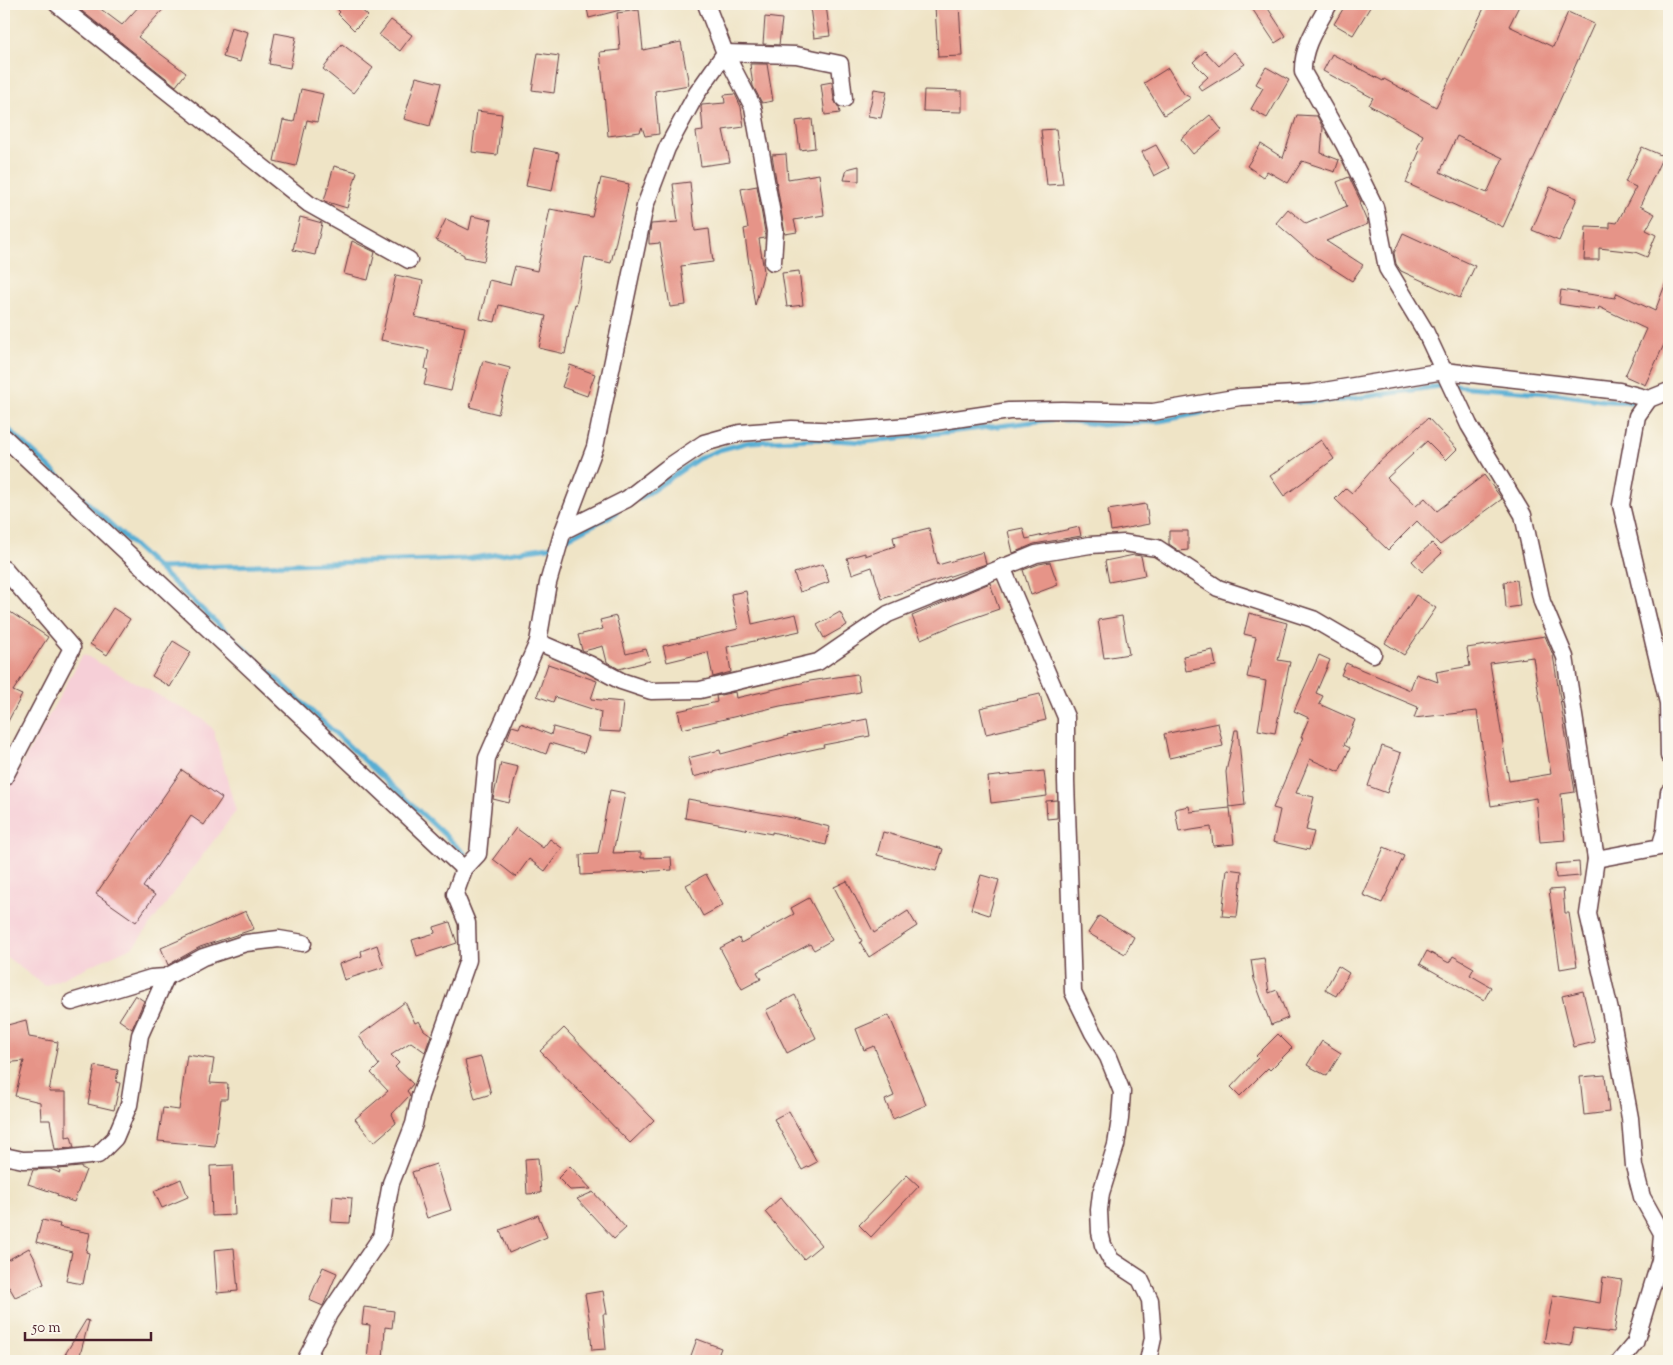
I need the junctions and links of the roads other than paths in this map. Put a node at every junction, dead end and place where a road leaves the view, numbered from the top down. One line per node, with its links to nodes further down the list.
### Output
1 (57, 4): 6 (street)
2 (706, 4): 4 (street)
3 (1329, 4): 8 (street)
4 (726, 52): 5 (street); 7 (street); 12 (street)
5 (844, 99)
6 (409, 260)
7 (773, 262)
8 (1444, 371): 10 (street); 12 (street); 20 (street)
9 (1669, 391): 10 (street)
10 (1649, 399): 17 (street)
11 (4, 437): 21 (street)
12 (562, 532): 15 (street)
13 (1002, 567): 15 (street); 16 (street); 27 (street)
14 (4, 570): 18 (street)
15 (538, 642): 21 (street)
16 (1373, 654)
17 (1669, 756)
18 (4, 778)
19 (1669, 792): 20 (street)
20 (1596, 859): 28 (street)
21 (464, 869): 26 (street)
22 (303, 943): 23 (street)
23 (166, 977): 24 (street); 25 (street)
24 (72, 1002)
25 (4, 1156)
26 (306, 1361)
27 (1148, 1361)
28 (1620, 1361)

